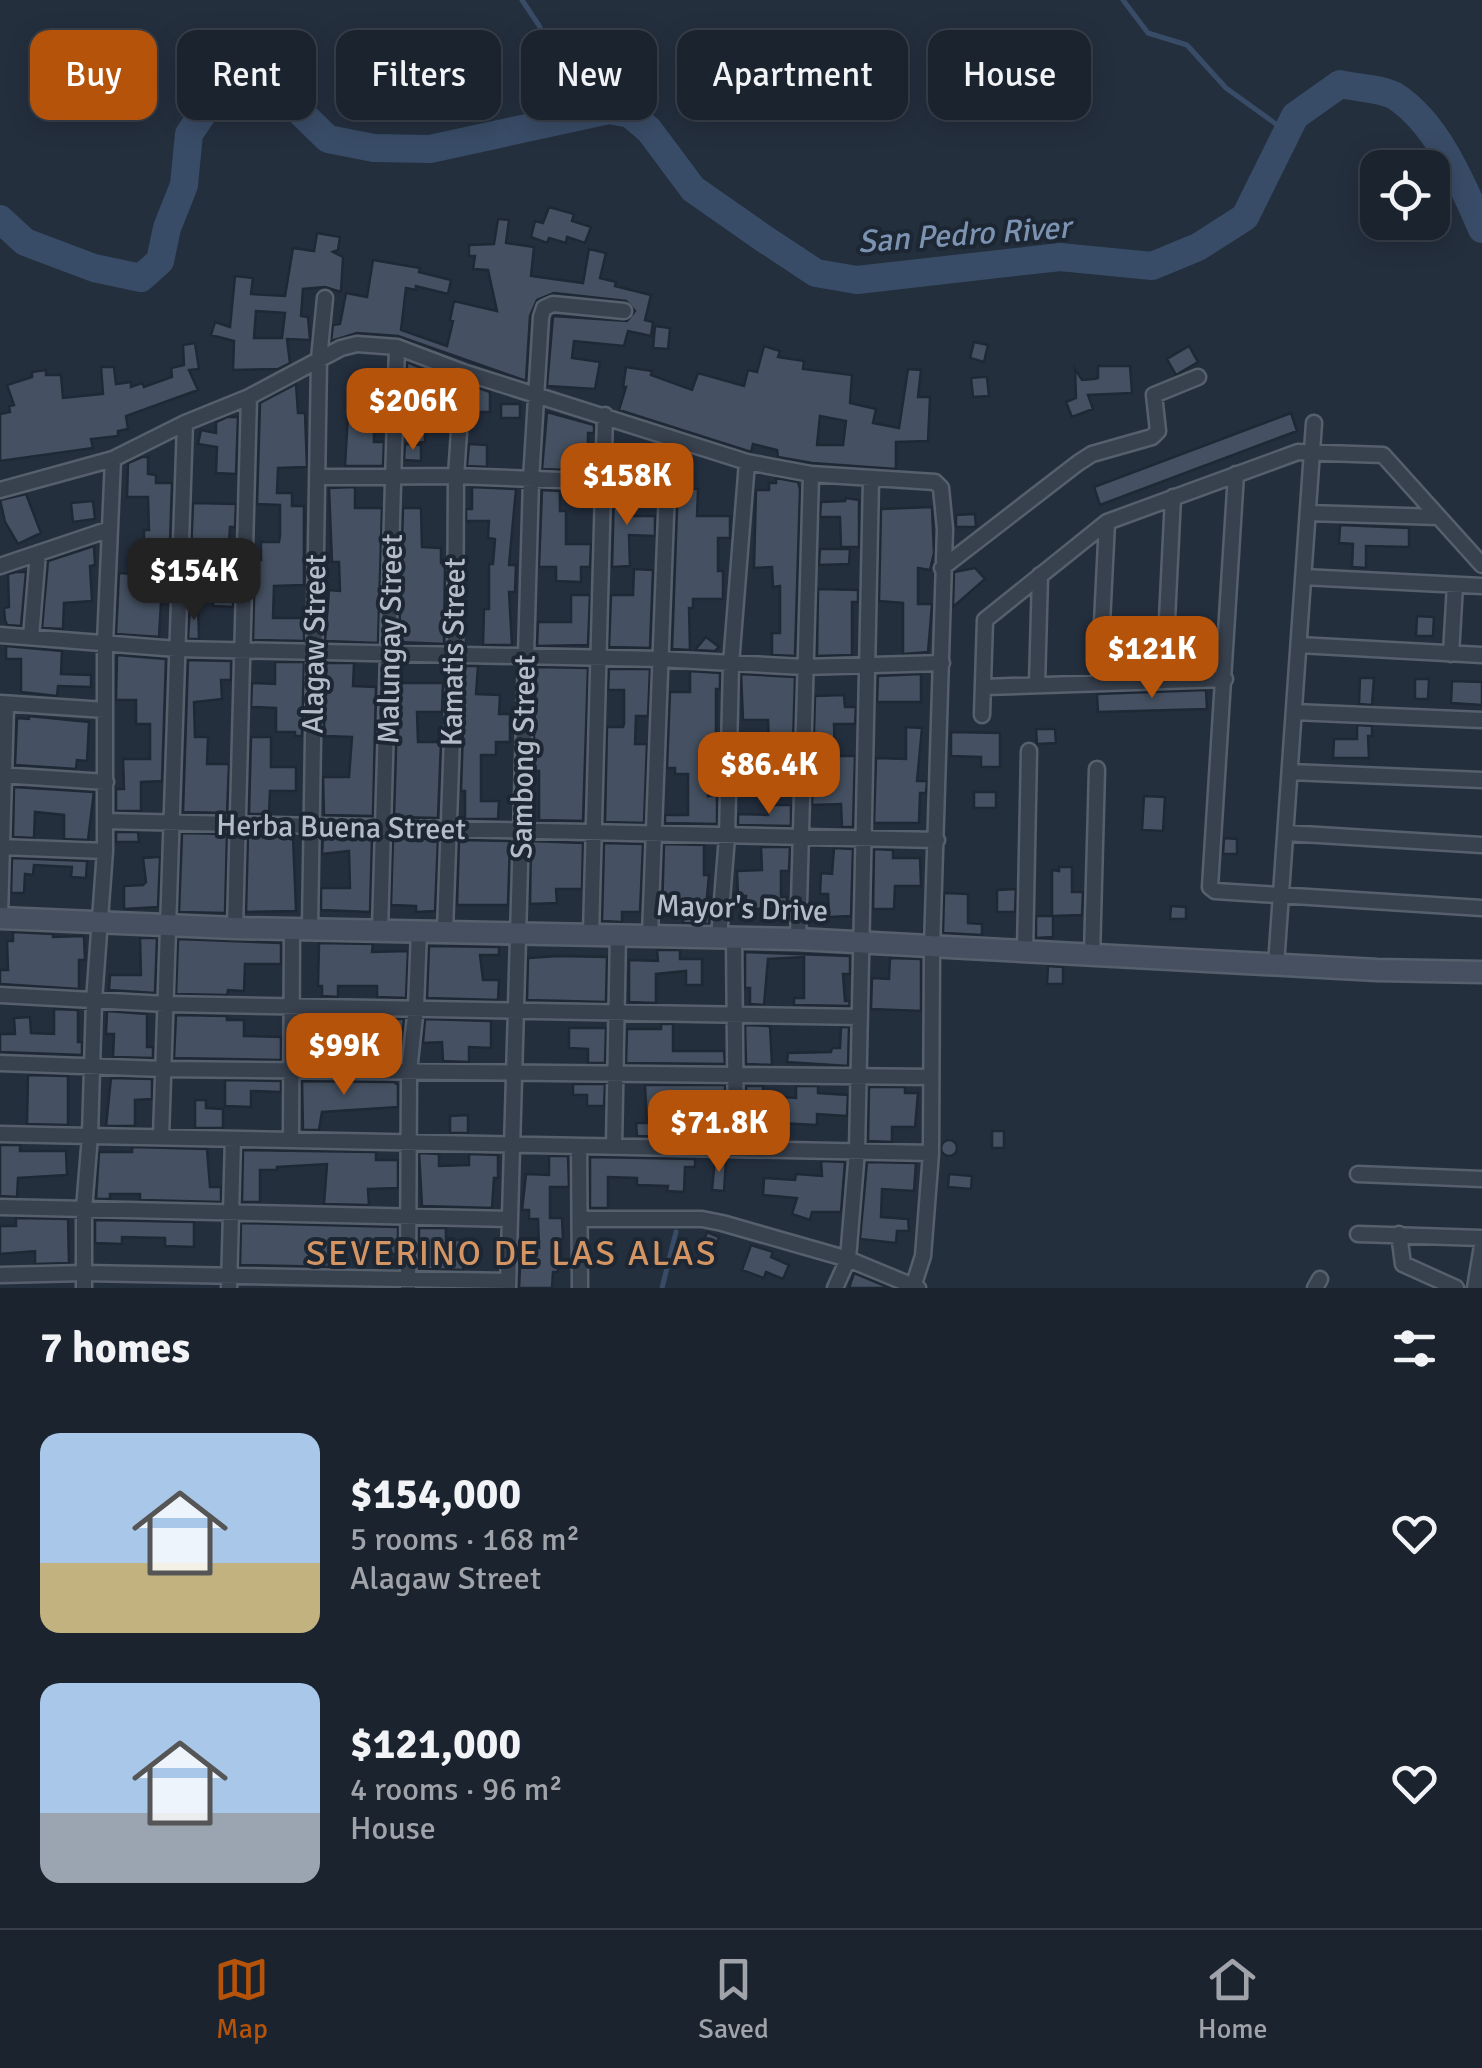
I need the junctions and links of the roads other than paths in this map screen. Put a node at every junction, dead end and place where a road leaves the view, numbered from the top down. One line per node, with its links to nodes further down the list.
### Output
1 (325, 298): 4 (street, Alagaw Street)
2 (624, 312): 7 (street, Sambong Street)
3 (397, 348): 4 (street); 5 (street); 18 (street, Malungay Street)
4 (319, 358): 8 (street); 20 (street, Alagaw Street)
5 (463, 372): 7 (street); 19 (street, Kamatis Street)
6 (1198, 377): 34 (street)
7 (536, 394): 9 (street); 21 (street, Sambong Street)
8 (250, 397): 10 (street); 44 (street)
9 (604, 415): 12 (street); 23 (street)
10 (184, 423): 14 (street); 43 (street)
11 (1314, 423): 13 (street)
12 (669, 437): 15 (street); 24 (street)
13 (1312, 451): 17 (street); 27 (street); 28 (street)
14 (112, 459): 25 (street); 30 (street)
15 (746, 462): 16 (street); 54 (street)
16 (811, 474): 22 (street); 56 (street)
17 (1236, 474): 26 (street); 57 (street)
18 (394, 476): 19 (street); 20 (street); 46 (street, Malungay Street)
19 (456, 476): 21 (street); 48 (street, Kamatis Street)
20 (317, 477): 45 (street, Alagaw Street)
21 (531, 480): 23 (street); 50 (street, Sambong Street)
22 (871, 480): 34 (street); 55 (street)
23 (603, 482): 24 (street); 51 (street)
24 (667, 484): 52 (street)
25 (0, 490)
26 (1173, 497): 29 (street); 58 (street)
27 (1308, 513): 28 (street); 36 (street)
28 (1438, 517): 33 (street)
29 (1107, 522): 35 (street); 59 (street)
30 (110, 529): 31 (street); 41 (street)
31 (38, 553): 32 (street); 40 (street)
32 (0, 566)
33 (1482, 566)
34 (942, 568): 53 (street)
35 (1040, 576): 60 (street); 61 (street)
36 (1304, 577): 37 (street); 42 (street)
37 (1455, 584): 38 (street); 47 (street)
38 (1482, 586)
39 (0, 635): 40 (street)
40 (32, 637): 41 (street)
41 (105, 643): 43 (street); 63 (street)
42 (1299, 645): 47 (street); 64 (street)
43 (177, 650): 44 (street); 74 (street)
44 (242, 650): 45 (street); 75 (street)
45 (314, 652): 46 (street); 77 (street, Alagaw Street)
46 (390, 654): 48 (street); 76 (street, Malungay Street)
47 (1451, 654): 49 (street)
48 (455, 655): 50 (street); 78 (street, Kamatis Street)
49 (1482, 655)
50 (526, 656): 51 (street); 79 (street, Sambong Street)
51 (598, 658): 52 (street); 80 (street)
52 (658, 659): 54 (street); 82 (street)
53 (942, 662): 55 (street); 86 (street)
54 (732, 664): 56 (street); 83 (street)
55 (866, 664): 56 (street); 84 (street)
56 (804, 667): 85 (street)
57 (1225, 679): 58 (street); 90 (street)
58 (1164, 682): 59 (street)
59 (1099, 684): 60 (street)
60 (1037, 685): 61 (street)
61 (984, 687): 65 (street)
62 (3, 703): 63 (street); 70 (street)
63 (105, 710): 72 (street)
64 (1294, 712): 66 (street); 69 (street)
65 (982, 715)
66 (1482, 720)
67 (1029, 751): 108 (street)
68 (1097, 770): 109 (street)
69 (1290, 772): 71 (street); 81 (street)
70 (2, 776): 72 (street); 88 (street)
71 (1482, 780)
72 (106, 782): 73 (street)
73 (105, 821): 74 (street, Herba Buena Street); 89 (street)
74 (172, 823): 75 (street, Herba Buena Street); 94 (street)
75 (236, 825): 77 (street, Herba Buena Street); 95 (street)
76 (385, 826): 77 (street, Herba Buena Street); 78 (street, Herba Buena Street); 97 (street, Malungay Street)
77 (311, 828): 96 (street, Alagaw Street)
78 (449, 830): 79 (street, Herba Buena Street); 99 (street, Kamatis Street)
79 (521, 830): 80 (street, Herba Buena Street); 100 (street, Sambong Street)
80 (593, 832): 82 (street, Herba Buena Street); 101 (street)
81 (1286, 833): 87 (street); 90 (street)
82 (652, 835): 83 (street, Herba Buena Street); 103 (street)
83 (728, 837): 85 (street, Herba Buena Street); 104 (street)
84 (863, 837): 85 (street, Herba Buena Street); 86 (street, Herba Buena Street); 106 (street)
85 (800, 838): 105 (street)
86 (937, 840): 107 (street)
87 (1482, 845)
88 (2, 847): 89 (street); 92 (street)
89 (105, 851): 93 (street)
90 (1281, 896): 91 (street); 110 (street)
91 (1482, 908)
92 (0, 917): 93 (street, Mayor's Drive)
93 (101, 923): 94 (street, Mayor's Drive); 113 (street)
94 (168, 925): 95 (street, Mayor's Drive); 114 (street)
95 (235, 928): 96 (street, Mayor's Drive)
96 (301, 928): 97 (street, Mayor's Drive); 115 (street, Alagaw Street)
97 (380, 930): 98 (street, Mayor's Drive)
98 (418, 931): 99 (street, Mayor's Drive); 116 (street)
99 (445, 932): 100 (street, Mayor's Drive)
100 (519, 934): 101 (street, Mayor's Drive); 117 (street, Sambong Street)
101 (591, 934): 102 (street, Mayor's Drive)
102 (618, 934): 103 (street, Mayor's Drive); 118 (street)
103 (650, 934): 104 (street, Mayor's Drive)
104 (727, 937): 105 (street, Mayor's Drive); 119 (street)
105 (798, 939): 106 (street, Mayor's Drive)
106 (862, 943): 107 (street, Mayor's Drive); 120 (street)
107 (932, 948): 108 (street, Mayor's Drive); 130 (street)
108 (1026, 952): 109 (street, Mayor's Drive)
109 (1092, 956): 110 (street, Mayor's Drive)
110 (1276, 964): 111 (street, Mayor's Drive)
111 (1482, 972)
112 (0, 995): 113 (street)
113 (94, 1001): 114 (street); 122 (street)
114 (166, 1004): 115 (street); 123 (street)
115 (292, 1006): 116 (street); 124 (street, Alagaw Street)
116 (416, 1007): 117 (street); 125 (street)
117 (516, 1010): 118 (street); 126 (street, Sambong Street)
118 (616, 1014): 119 (street); 127 (street)
119 (735, 1014): 120 (street); 129 (street)
120 (860, 1018): 128 (street)
121 (0, 1062): 122 (street)
122 (94, 1065): 123 (street); 132 (street)
123 (164, 1069): 124 (street); 133 (street)
124 (292, 1070): 125 (street); 135 (street, Alagaw Street)
125 (408, 1071): 126 (street); 136 (street)
126 (514, 1072): 127 (street); 137 (street, Sambong Street)
127 (615, 1074): 129 (street); 139 (street)
128 (859, 1074): 129 (street); 130 (street); 141 (street)
129 (735, 1076): 140 (street)
130 (932, 1076): 142 (street)
131 (0, 1134): 132 (street)
132 (90, 1136): 133 (street); 146 (street)
133 (161, 1137): 134 (street)
134 (233, 1139): 135 (street); 147 (street)
135 (291, 1140): 136 (street)
136 (407, 1142): 137 (street); 148 (street)
137 (513, 1144): 138 (street); 149 (street, Sambong Street)
138 (579, 1146): 139 (street); 150 (street)
139 (614, 1147): 140 (street)
140 (736, 1149): 141 (street)
141 (857, 1151): 142 (street); 155 (street)
142 (931, 1153): 161 (street)
143 (1358, 1174): 144 (street)
144 (1482, 1179)
145 (0, 1207): 146 (street)
146 (84, 1210): 147 (street); 157 (street)
147 (229, 1213): 148 (street); 158 (street)
148 (407, 1217): 149 (street); 159 (street)
149 (509, 1219): 160 (street, Sambong Street)
150 (580, 1219): 155 (street); 162 (street)
151 (1358, 1234): 152 (street)
152 (1399, 1234): 153 (street); 164 (street)
153 (1482, 1238)
154 (1482, 1246): 165 (street)
155 (848, 1260): 161 (street); 163 (street)
156 (0, 1275): 157 (street)
157 (84, 1280): 158 (street)
158 (229, 1282): 159 (street)
159 (408, 1283): 160 (street)
160 (508, 1284)
161 (916, 1286)
162 (580, 1288)
163 (835, 1288)
164 (1456, 1288)
165 (1476, 1288)

